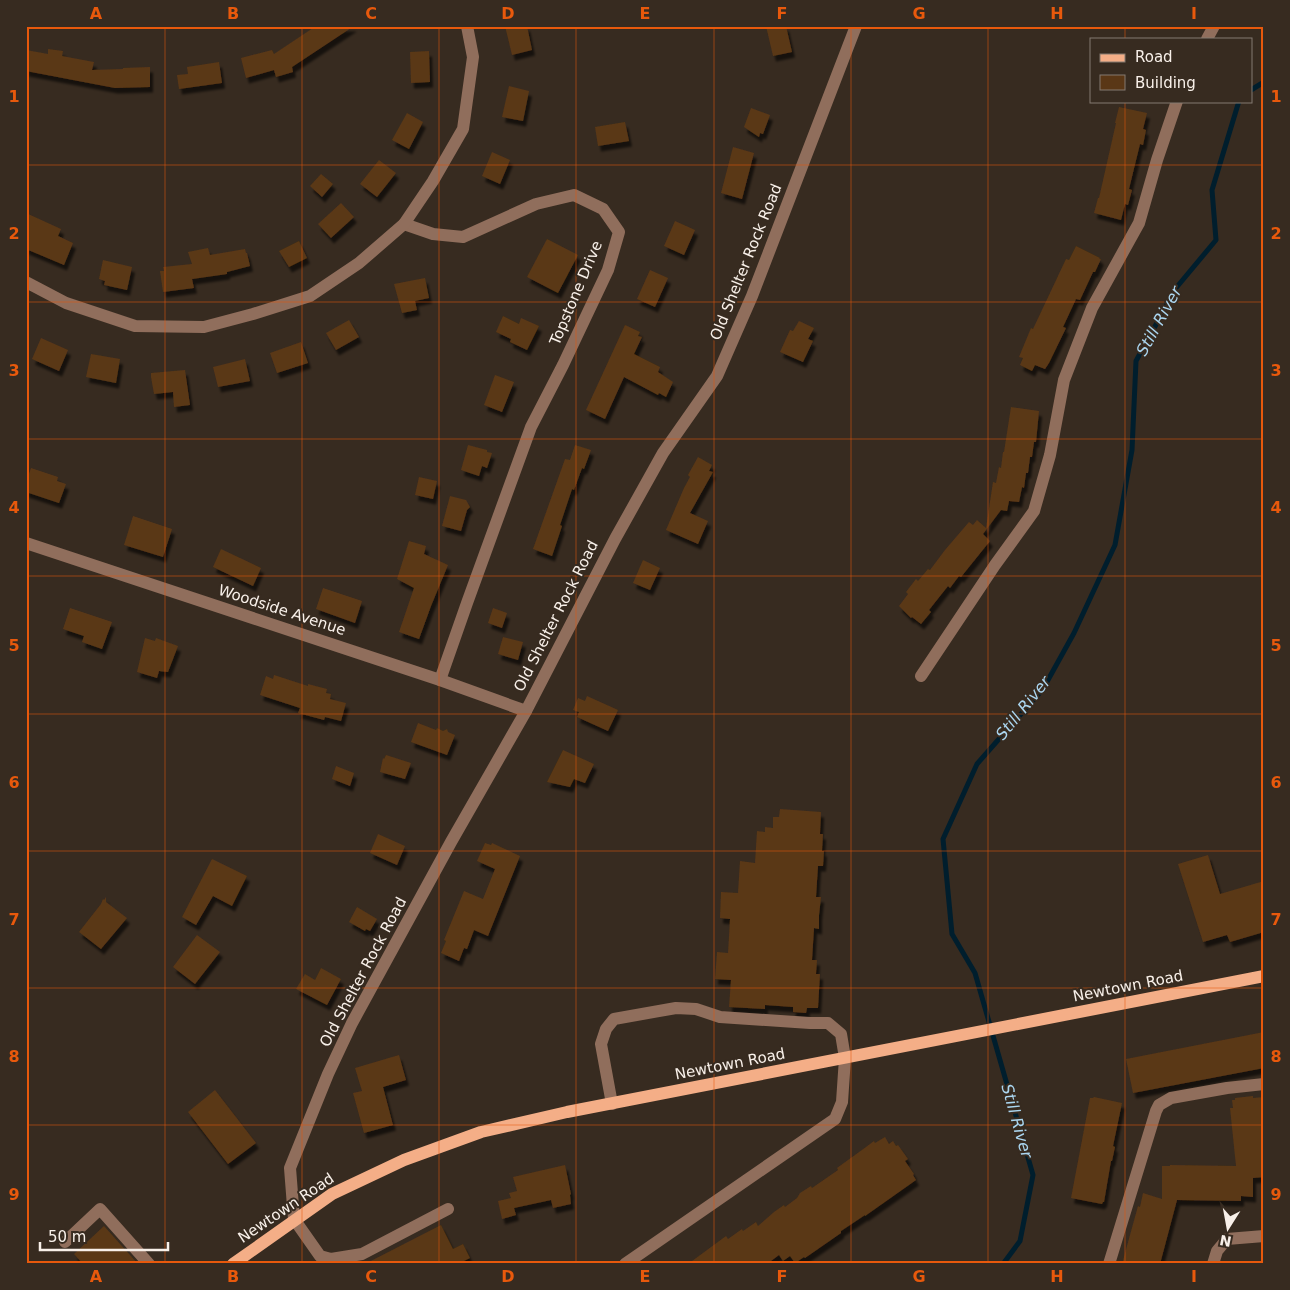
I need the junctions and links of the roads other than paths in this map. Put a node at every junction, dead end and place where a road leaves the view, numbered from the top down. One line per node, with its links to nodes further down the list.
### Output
1 (467, 26): 6 (street)
2 (856, 26): 11 (street, Old Shelter Rock Road)
3 (1214, 26): 4 (street)
4 (1208, 38)
5 (1176, 102): 9 (street)
6 (404, 224): 7 (street); 10 (street, Topstone Drive)
7 (26, 282)
8 (26, 543): 10 (street, Woodside Avenue)
9 (921, 676)
10 (440, 680): 11 (street, Woodside Avenue)
11 (526, 711): 17 (street, Old Shelter Rock Road)
12 (1264, 976): 13 (main road, Newtown Road)
13 (846, 1058): 15 (main road, Newtown Road); 15 (street); 22 (street)
14 (1264, 1084): 23 (street)
15 (612, 1104): 17 (main road, Newtown Road)
16 (448, 1209): 17 (street)
17 (294, 1220): 21 (main road, Newtown Road)
18 (1264, 1236): 24 (street)
19 (65, 1242): 20 (street)
20 (149, 1264)
21 (233, 1264)
22 (625, 1264)
23 (1109, 1264)
24 (1213, 1264)

